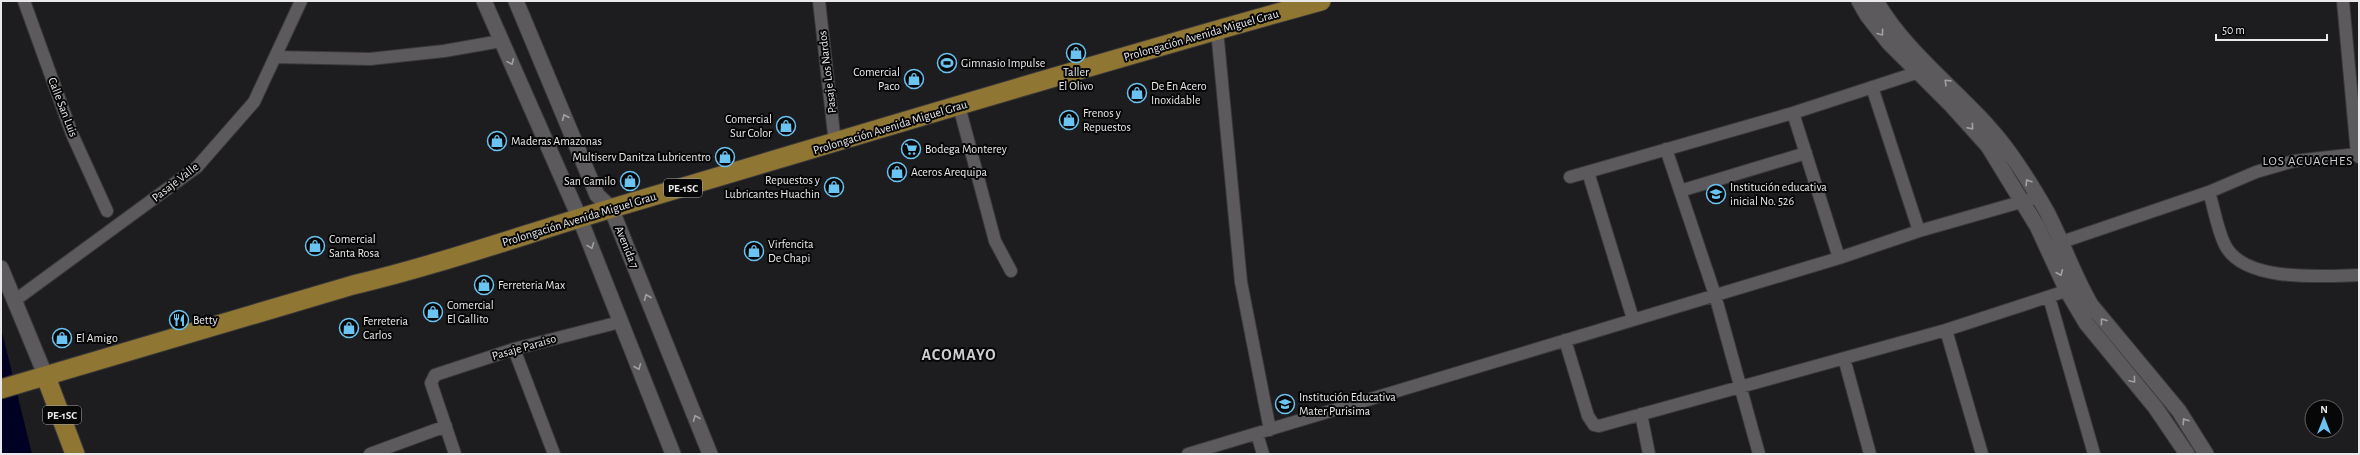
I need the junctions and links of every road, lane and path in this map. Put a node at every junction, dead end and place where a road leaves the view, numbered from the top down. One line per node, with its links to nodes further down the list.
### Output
1 (24, 1): 28 (street, Calle San Luis)
2 (301, 1): 12 (street, Pasaje Valle)
3 (484, 1): 11 (street)
4 (516, 1): 27 (street, Avenida 7, one-way to 4)
5 (819, 1): 17 (street, Pasaje Los Nardos)
6 (1321, 1): 10 (main road, Prolongación Avenida Miguel Grau / PE-1SC)
7 (1859, 1): 13 (street, one-way to 13)
8 (1876, 1): 13 (street)
9 (2343, 1): 20 (street)
10 (1217, 30): 15 (main road, Prolongación Avenida Miguel Grau / PE-1SC); 51 (street)
11 (502, 41): 12 (street); 29 (street, one-way to 29)
12 (275, 57): 39 (street, Pasaje Valle)
13 (1926, 69): 14 (street); 25 (street, one-way to 13); 26 (street, one-way to 26)
14 (1872, 87): 16 (street); 30 (street)
15 (959, 106): 17 (main road, Prolongación Avenida Miguel Grau / PE-1SC); 34 (street)
16 (1793, 113): 18 (street); 19 (street)
17 (835, 143): 27 (main road, Prolongación Avenida Miguel Grau / PE-1SC)
18 (1666, 149): 21 (street); 23 (street)
19 (1806, 153): 23 (street); 32 (street)
20 (2358, 155): 24 (street)
21 (1588, 172): 22 (street); 40 (street)
22 (1570, 177)
23 (1680, 191): 37 (street)
24 (2210, 192): 31 (street); 35 (street)
25 (2038, 197): 26 (street); 31 (street)
26 (2022, 204): 30 (street); 31 (street)
27 (612, 208): 29 (main road, Prolongación Avenida Miguel Grau / PE-1SC); 59 (street, Avenida 7, one-way to 27)
28 (107, 211)
29 (580, 219): 41 (street, one-way to 41); 46 (main road, Prolongación Avenida Miguel Grau / PE-1SC)
30 (1919, 231): 32 (street)
31 (2055, 245): 36 (street)
32 (1839, 258): 37 (street)
33 (1, 268): 39 (street)
34 (1011, 271)
35 (2359, 275)
36 (2073, 288): 38 (street); 53 (street, one-way to 36); 67 (street, one-way to 67)
37 (1715, 295): 40 (street); 47 (street)
38 (2049, 297): 42 (street); 66 (street)
39 (14, 301): 46 (street)
40 (1633, 319): 43 (street)
41 (620, 322): 44 (street, Pasaje Paraiso); 58 (street, one-way to 58)
42 (1946, 330): 45 (street); 65 (street)
43 (1565, 340): 49 (street); 51 (street)
44 (514, 349): 50 (street, Pasaje Paraiso); 57 (street)
45 (1844, 358): 47 (street); 64 (street)
46 (46, 376): 48 (main road, Prolongación Avenida Miguel Grau); 54 (main road, PE-1SC)
47 (1740, 386): 49 (street); 63 (street)
48 (1, 389)
49 (1641, 414): 62 (street)
50 (446, 426): 55 (street); 56 (street)
51 (1270, 430): 52 (street)
52 (1257, 434): 60 (street); 61 (street)
53 (2204, 453)
54 (75, 454)
55 (370, 454)
56 (456, 454)
57 (554, 454)
58 (673, 454)
59 (710, 454)
60 (1188, 454)
61 (1263, 454)
62 (1649, 454)
63 (1759, 454)
64 (1870, 454)
65 (1982, 454)
66 (2094, 454)
67 (2187, 454)

